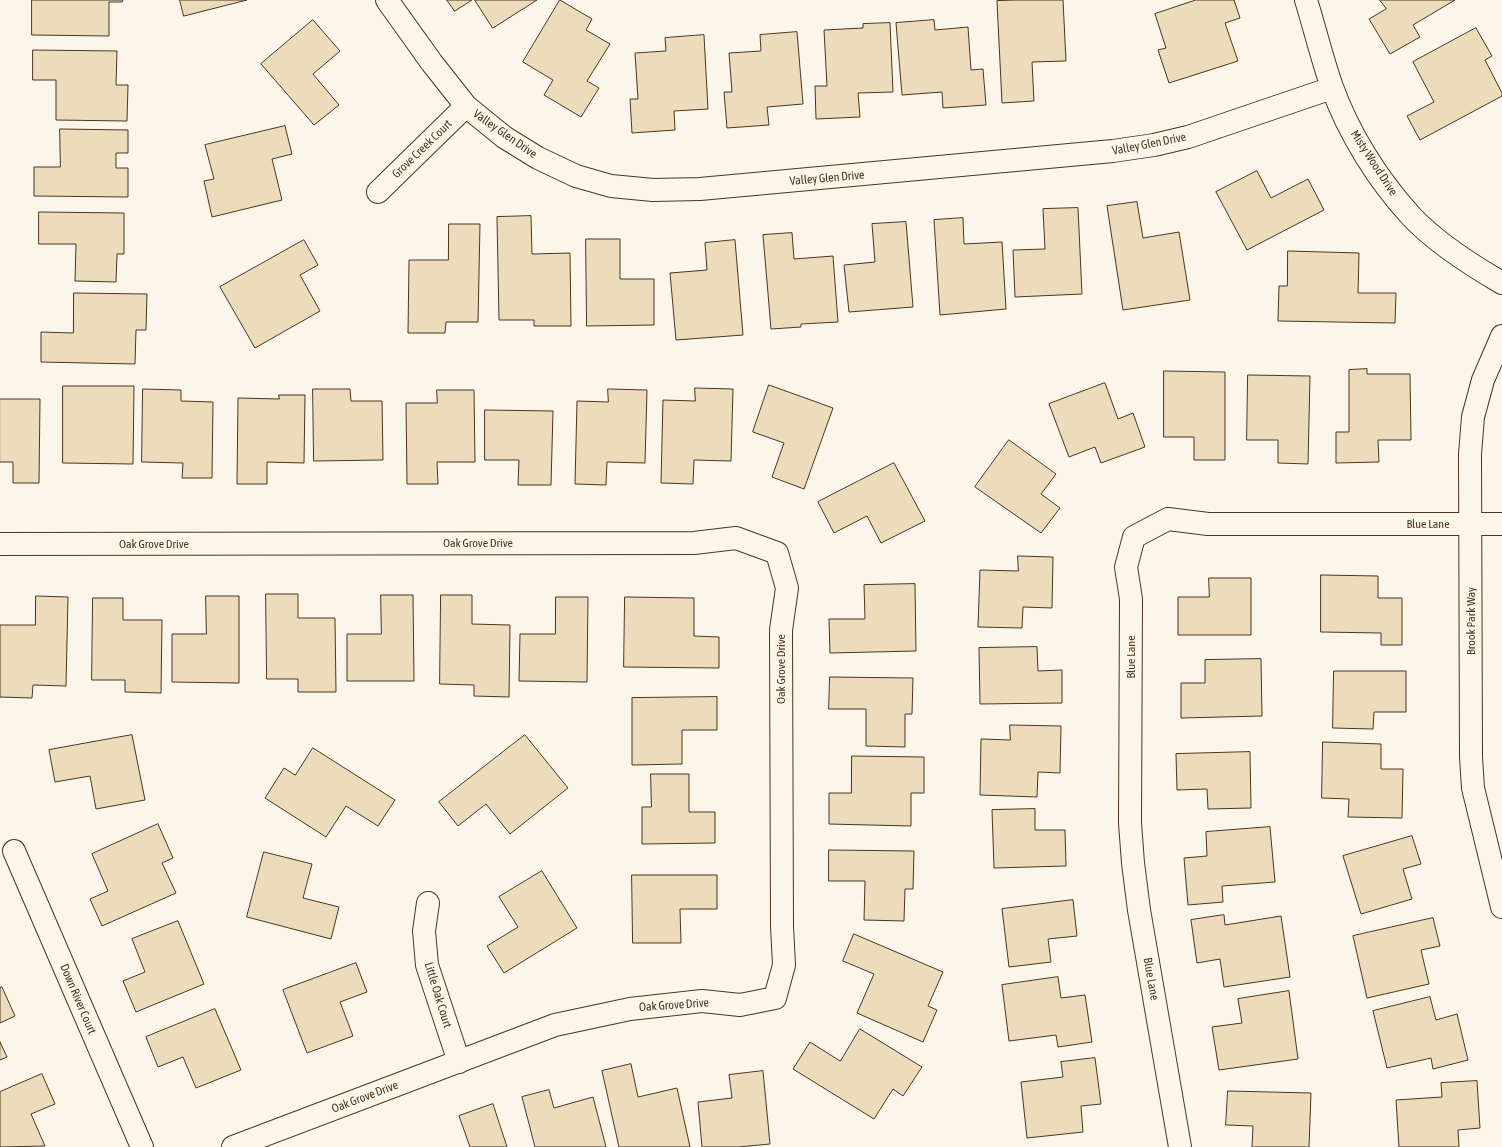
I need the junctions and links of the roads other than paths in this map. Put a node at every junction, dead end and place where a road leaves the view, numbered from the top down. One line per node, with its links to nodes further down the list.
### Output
1 (387, 0): 4 (street, Valley Glen Drive)
2 (1306, 0): 3 (street, Misty Wood Drive)
3 (1332, 88): 4 (street, Valley Glen Drive); 6 (street, Misty Wood Drive)
4 (466, 106): 5 (street, Grove Creek Court)
5 (378, 192)
6 (1502, 283)
7 (1502, 336): 8 (street, Brook Park Way)
8 (1471, 524): 9 (street, Blue Lane); 13 (street, Brook Park Way); 17 (street, Blue Lane)
9 (1502, 524)
10 (0, 544): 14 (street, Oak Grove Drive)
11 (14, 851): 15 (street, Down River Court)
12 (428, 903): 14 (street, Little Oak Court)
13 (1502, 907)
14 (459, 1062): 16 (street, Oak Grove Drive)
15 (142, 1147)
16 (233, 1147)
17 (1180, 1147)

